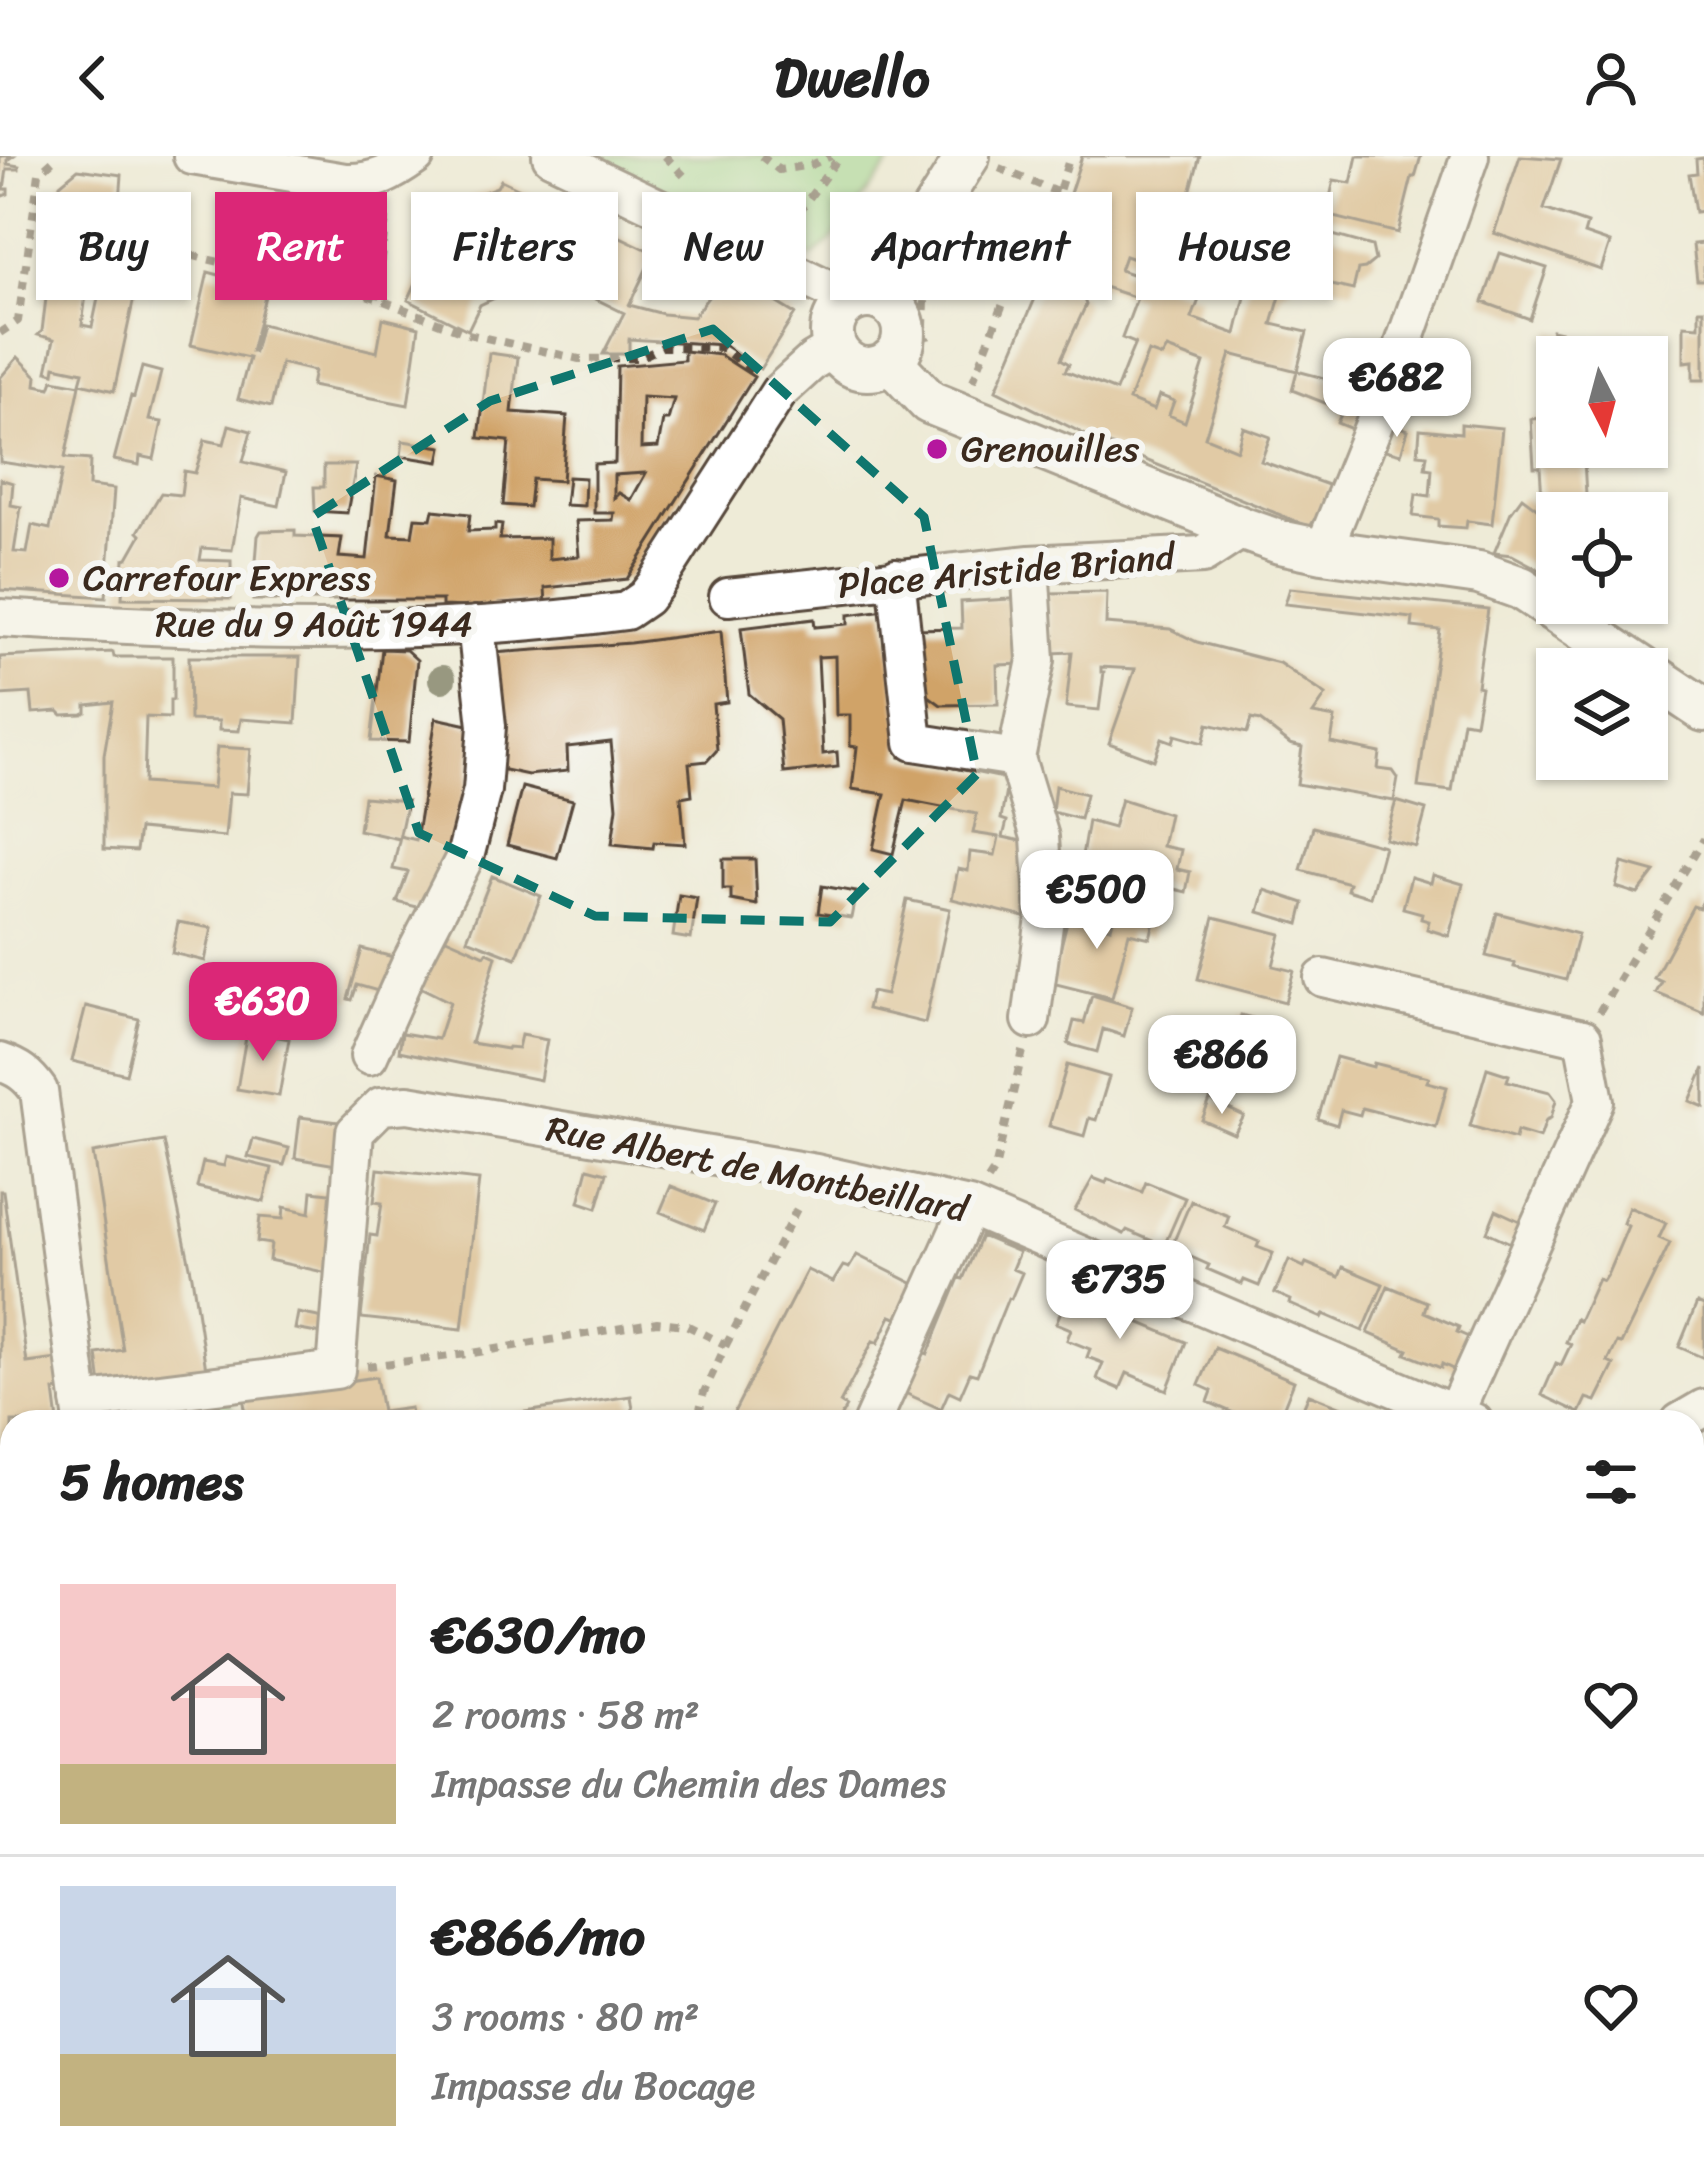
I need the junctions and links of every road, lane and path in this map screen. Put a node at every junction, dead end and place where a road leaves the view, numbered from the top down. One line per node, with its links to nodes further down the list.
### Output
1 (58, 156): 18 (path)
2 (192, 156): 9 (street)
3 (551, 156): 17 (street)
4 (761, 156): 5 (path)
5 (835, 156): 12 (path)
6 (1070, 156): 11 (path)
7 (1470, 156): 24 (street)
8 (980, 161): 10 (path); 17 (street)
9 (404, 165): 13 (path)
10 (1057, 192)
11 (1059, 192)
12 (806, 200)
13 (387, 246)
14 (381, 300): 22 (path)
15 (927, 300): 20 (path)
16 (1004, 300): 21 (path)
17 (862, 302): 19 (street); 20 (street)
18 (0, 333)
19 (835, 348): 20 (street); 22 (street)
20 (909, 353): 23 (street, Place Aristide Briand)
21 (958, 383)
22 (779, 392): 29 (street, Rue du 9 Août 1944)
23 (1243, 529): 24 (street); 25 (street, Place Aristide Briand)
24 (1323, 551): 30 (street)
25 (1030, 564): 26 (street, Place Aristide Briand); 33 (street)
26 (896, 577): 27 (street, Place Aristide Briand); 33 (street)
27 (728, 597)
28 (0, 619): 29 (street, Rue du 9 Août 1944)
29 (476, 625): 38 (street)
30 (1612, 648)
31 (1668, 686): 32 (street)
32 (1704, 710)
33 (1016, 758): 37 (street)
34 (1704, 839): 36 (path)
35 (1323, 977): 49 (street)
36 (1621, 977)
37 (1031, 1020): 41 (path)
38 (369, 1056)
39 (0, 1062): 44 (street)
40 (816, 1173): 41 (street, Rue Albert de Montbeillard); 42 (path); 43 (street, Rue Albert de Montbeillard)
41 (969, 1208): 47 (street); 48 (street, Rue Albert de Montbeillard)
42 (726, 1345): 43 (path); 46 (path)
43 (336, 1370): 45 (street)
44 (81, 1410)
45 (93, 1410)
46 (700, 1410)
47 (877, 1410)
48 (1441, 1410)
49 (1466, 1410)

